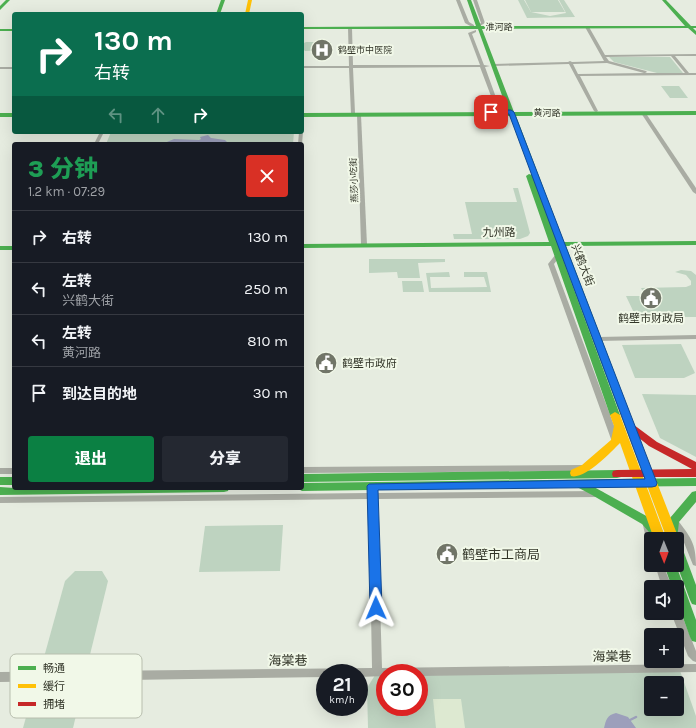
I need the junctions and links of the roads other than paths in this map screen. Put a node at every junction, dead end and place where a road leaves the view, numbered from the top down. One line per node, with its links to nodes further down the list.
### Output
1 (5, 0): 11 (main road)
2 (8, 0): 12 (main road)
3 (223, 0): 13 (main road)
4 (250, 0): 14 (main road)
5 (458, 0): 18 (street)
6 (464, 0): 18 (main road, 兴鹤大街)
7 (469, 0): 18 (main road, 兴鹤大街)
8 (475, 0): 18 (street)
9 (664, 0): 19 (main road)
10 (668, 0): 19 (main road)
11 (0, 5)
12 (0, 9)
13 (219, 12)
14 (247, 12)
15 (587, 27): 18 (main road, 淮河路); 19 (main road, 淮河路); 24 (street)
16 (304, 28): 17 (main road, 淮河路)
17 (350, 28): 18 (main road, 淮河路); 29 (street, 燕莎小吃街)
18 (476, 28): 27 (main road, 兴鹤大街)
19 (694, 29)
20 (0, 30): 21 (main road)
21 (12, 30)
22 (672, 55): 23 (street); 24 (street); 33 (street)
23 (696, 55)
24 (604, 56): 26 (street)
25 (570, 62): 26 (street); 27 (street); 35 (street)
26 (607, 62): 32 (street)
27 (488, 66): 29 (street); 36 (main road, 兴鹤大街)
28 (304, 67): 29 (street)
29 (351, 67): 40 (street, 燕莎小吃街)
30 (0, 68): 31 (street)
31 (12, 68)
32 (655, 74): 33 (street); 35 (street)
33 (688, 74): 34 (street)
34 (696, 74)
35 (576, 75): 37 (street)
36 (507, 111): 37 (main road, 黄河路); 39 (main road, 黄河路); 40 (main road, 黄河路); 49 (main road, 兴鹤大街)
37 (596, 111): 38 (main road, 黄河路)
38 (696, 112): 39 (main road, 黄河路)
39 (643, 113): 44 (street)
40 (356, 114): 41 (main road, 黄河路); 46 (street, 燕莎小吃街)
41 (304, 115)
42 (0, 116): 43 (main road)
43 (12, 116)
44 (696, 192)
45 (696, 243): 49 (main road, 九州路)
46 (364, 245): 47 (main road, 九州路); 49 (main road, 九州路)
47 (304, 246)
48 (696, 246): 49 (main road, 九州路)
49 (558, 247): 52 (main road, 九州路); 56 (main road, 兴鹤大街); 57 (main road, 兴鹤大街); 59 (street)
50 (0, 248): 51 (main road)
51 (12, 248)
52 (304, 249)
53 (12, 251): 54 (main road)
54 (0, 252)
55 (696, 337): 56 (street)
56 (598, 339): 58 (main road, 兴鹤大街)
57 (620, 426): 59 (main road); 67 (main road, 兴鹤大街)
58 (631, 426): 60 (main road); 65 (main road, 兴鹤大街)
59 (616, 441): 61 (main road)
60 (696, 467)
61 (586, 468): 62 (street); 69 (main road)
62 (304, 470)
63 (12, 471): 64 (street)
64 (0, 472)
65 (648, 473): 66 (main road); 67 (main road); 74 (main road, 兴鹤大街)
66 (696, 473)
67 (636, 474): 69 (main road); 73 (main road, 兴鹤大街)
68 (304, 478): 69 (main road)
69 (571, 479): 73 (main road); 75 (main road); 79 (main road)
70 (0, 481): 71 (main road)
71 (12, 481)
72 (696, 482): 74 (main road)
73 (640, 483): 74 (main road); 87 (main road, 兴鹤大街)
74 (652, 483): 88 (main road, 兴鹤大街)
75 (372, 486): 76 (main road); 81 (street)
76 (304, 487)
77 (75, 490): 78 (main road)
78 (0, 491)
79 (601, 494): 81 (street); 83 (main road)
80 (696, 495): 84 (main road)
81 (373, 497): 82 (street); 97 (street)
82 (0, 500)
83 (646, 521): 85 (street); 86 (main road)
84 (674, 521): 89 (main road); 90 (street)
85 (648, 532)
86 (656, 532)
87 (658, 532)
88 (671, 532)
89 (673, 532)
90 (696, 562)
91 (684, 568): 93 (main road)
92 (673, 572): 95 (main road)
93 (696, 600)
94 (679, 620): 96 (street)
95 (696, 637)
96 (696, 658)
97 (377, 664)
98 (696, 668): 99 (street, 海棠巷)
99 (428, 671)
100 (376, 672): 101 (street, 海棠巷)
101 (142, 675)
102 (0, 677): 103 (street, 海棠巷)
103 (10, 677)

